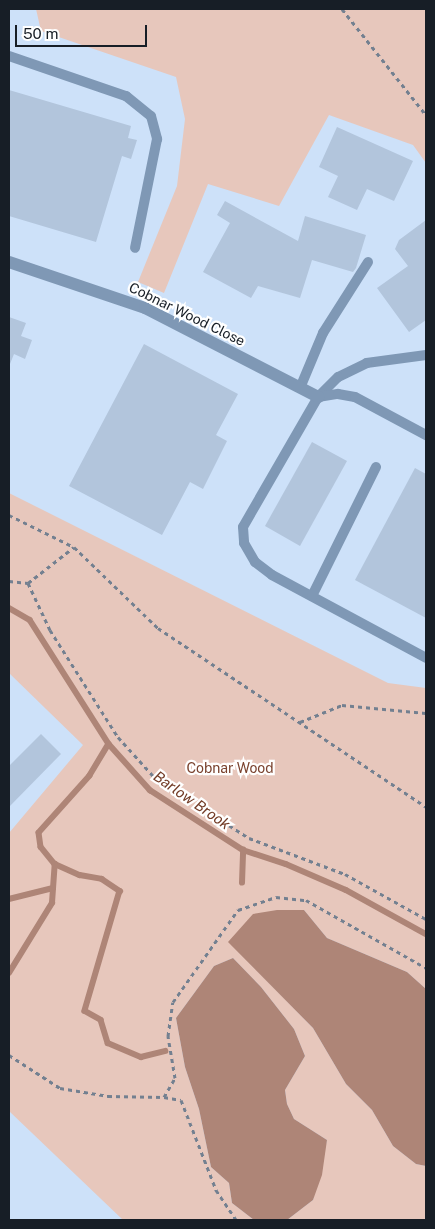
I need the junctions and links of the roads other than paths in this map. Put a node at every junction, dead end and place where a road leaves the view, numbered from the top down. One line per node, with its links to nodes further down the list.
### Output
1 (9, 56): 2 (lane)
2 (135, 248)
3 (9, 262): 6 (street, Cobnar Wood Close)
4 (368, 262): 6 (lane)
5 (426, 355): 7 (lane)
6 (300, 388): 7 (street, Cobnar Wood Close)
7 (318, 397): 8 (lane); 10 (lane)
8 (426, 435)
9 (376, 467): 10 (lane)
10 (312, 596): 11 (lane)
11 (426, 658)

